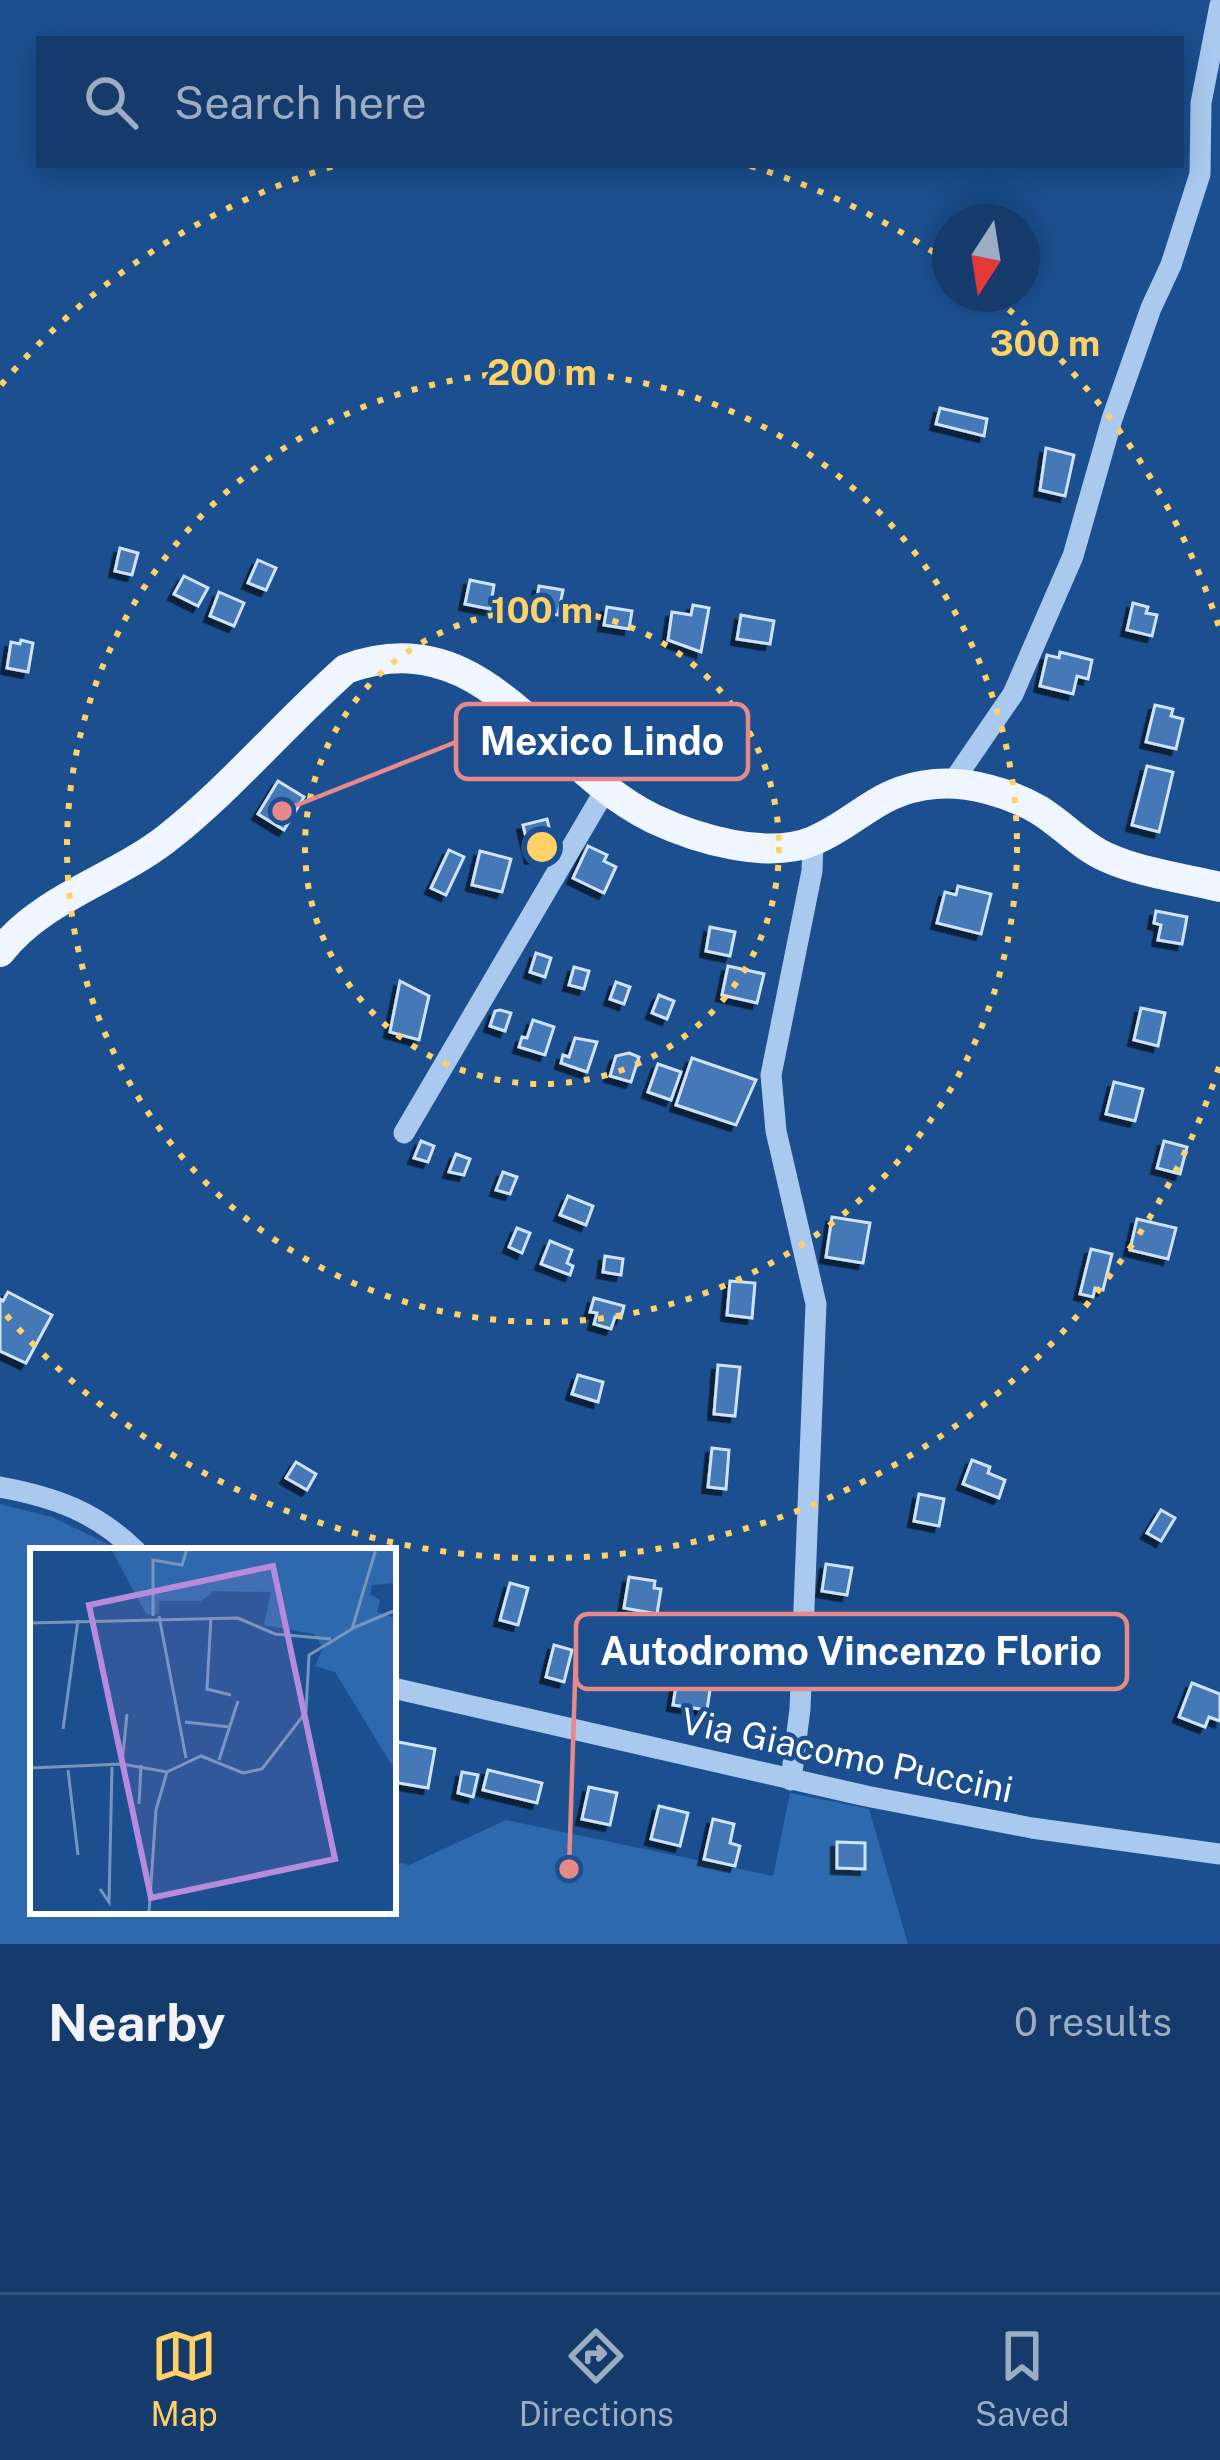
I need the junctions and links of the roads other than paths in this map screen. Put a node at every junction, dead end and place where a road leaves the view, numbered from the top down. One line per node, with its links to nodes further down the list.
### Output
1 (1220, 5): 2 (street)
2 (952, 783): 4 (main road); 5 (main road)
3 (607, 787): 4 (main road); 6 (main road); 7 (street)
4 (812, 841): 11 (street)
5 (1220, 887)
6 (0, 952)
7 (404, 1133)
8 (0, 1487): 9 (street)
9 (133, 1548)
10 (396, 1689): 11 (street, Via Giacomo Puccini)
11 (790, 1780): 12 (street, Via Giacomo Puccini)
12 (1220, 1854)

